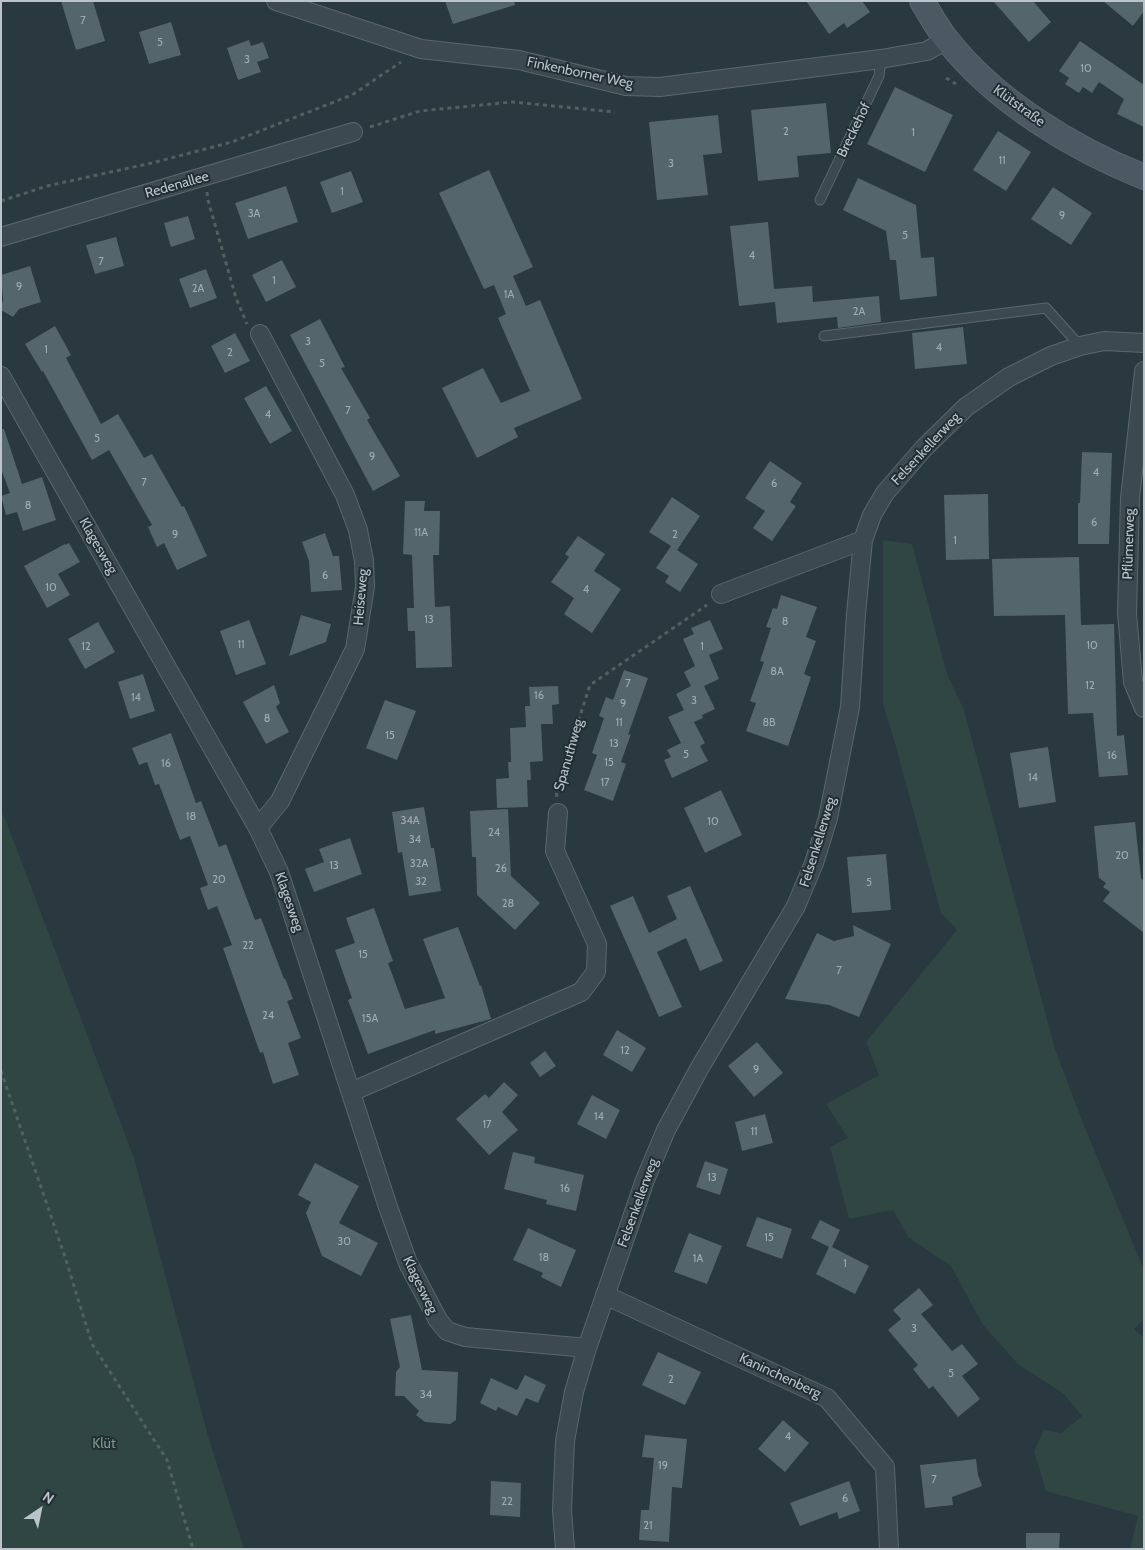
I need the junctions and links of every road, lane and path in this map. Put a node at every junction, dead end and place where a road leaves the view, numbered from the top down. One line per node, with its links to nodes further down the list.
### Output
1 (276, 1): 4 (street, Finkenborner Weg)
2 (922, 1): 3 (main road, Klütstraße)
3 (946, 40): 5 (street, Finkenborner Weg); 9 (main road, Klütstraße)
4 (421, 49): 5 (street, Finkenborner Weg); 11 (path)
5 (881, 59): 10 (lane, Breckehof)
6 (615, 112): 7 (path)
7 (352, 132): 8 (street, Redenallee)
8 (206, 177): 12 (street, Redenallee); 13 (path)
9 (1144, 177)
10 (820, 200)
11 (1, 201)
12 (1, 237)
13 (260, 334): 23 (street, Heiseweg)
14 (824, 336): 16 (lane)
15 (1144, 343): 16 (street, Felsenkellerweg)
16 (1080, 346): 19 (street, Felsenkellerweg)
17 (1144, 375): 21 (street, Pflümerweg)
18 (1, 376): 23 (street, Klagesweg)
19 (863, 540): 20 (street); 26 (street, Felsenkellerweg)
20 (721, 594): 22 (path, Spanuthweg)
21 (1144, 708)
22 (558, 812): 25 (street)
23 (258, 828): 25 (street, Klagesweg)
24 (1, 1071): 28 (path)
25 (351, 1092): 27 (street, Klagesweg)
26 (605, 1295): 27 (street, Felsenkellerweg); 30 (street, Kaninchenberg)
27 (587, 1348): 29 (street, Felsenkellerweg)
28 (193, 1549)
29 (564, 1549)
30 (890, 1549)

